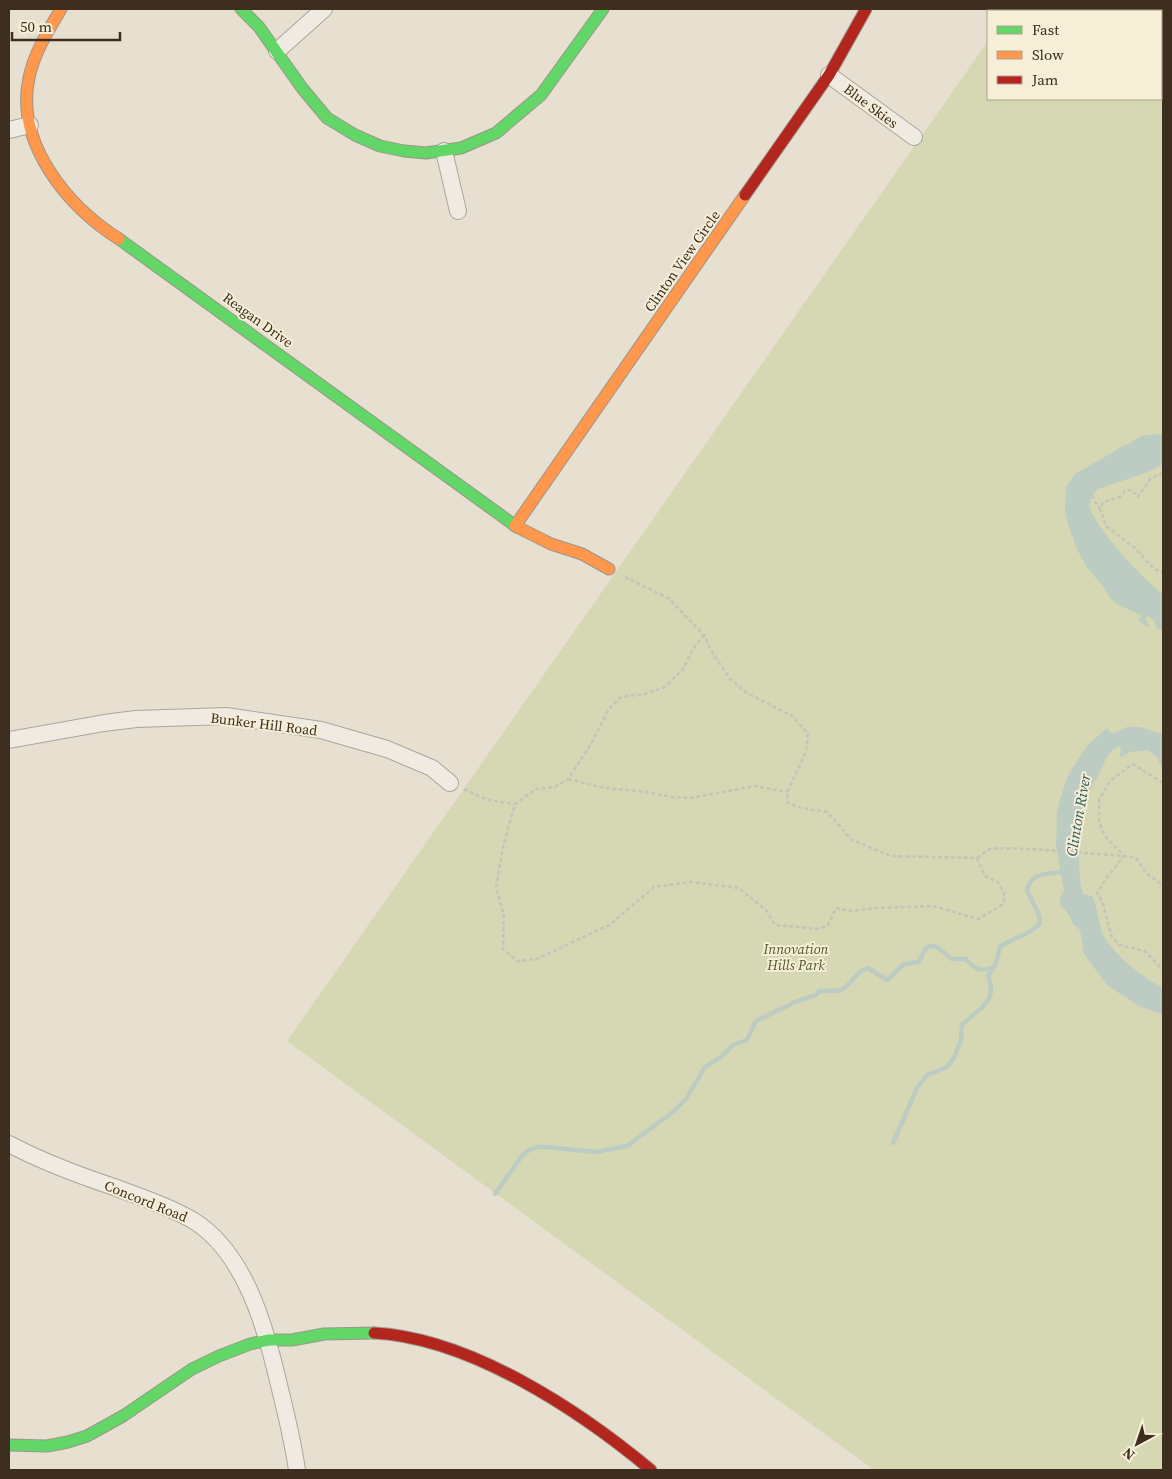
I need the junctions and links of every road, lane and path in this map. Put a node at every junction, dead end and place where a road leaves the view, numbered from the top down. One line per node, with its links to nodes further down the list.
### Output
1 (60, 9): 8 (street, Reagan Drive)
2 (241, 9): 6 (street)
3 (324, 9): 6 (street)
4 (603, 9): 11 (street)
5 (866, 9): 7 (street, Clinton View Circle)
6 (277, 51): 11 (street)
7 (829, 74): 10 (street, Blue Skies); 16 (street, Clinton View Circle)
8 (30, 125): 9 (street); 16 (street, Reagan Drive)
9 (9, 130)
10 (914, 137)
11 (444, 151): 12 (street)
12 (458, 211)
13 (1163, 473): 15 (path)
14 (1092, 495): 15 (path)
15 (1100, 509): 18 (path)
16 (515, 526): 17 (street, Reagan Drive)
17 (609, 569): 19 (path)
18 (1163, 572)
19 (704, 636): 21 (path); 24 (path)
20 (9, 740): 22 (street, Bunker Hill Road)
21 (568, 779): 24 (path); 25 (path)
22 (450, 782): 25 (path)
23 (1163, 783): 26 (path)
24 (787, 792): 27 (path)
25 (514, 804): 27 (path)
26 (1124, 856): 27 (path); 28 (path); 29 (path)
27 (977, 858)
28 (1163, 885)
29 (1163, 970)
30 (9, 1144): 31 (street, Concord Road)
31 (268, 1340): 32 (street); 33 (street, Concord Road); 34 (street)
32 (9, 1445)
33 (297, 1470)
34 (651, 1470)

